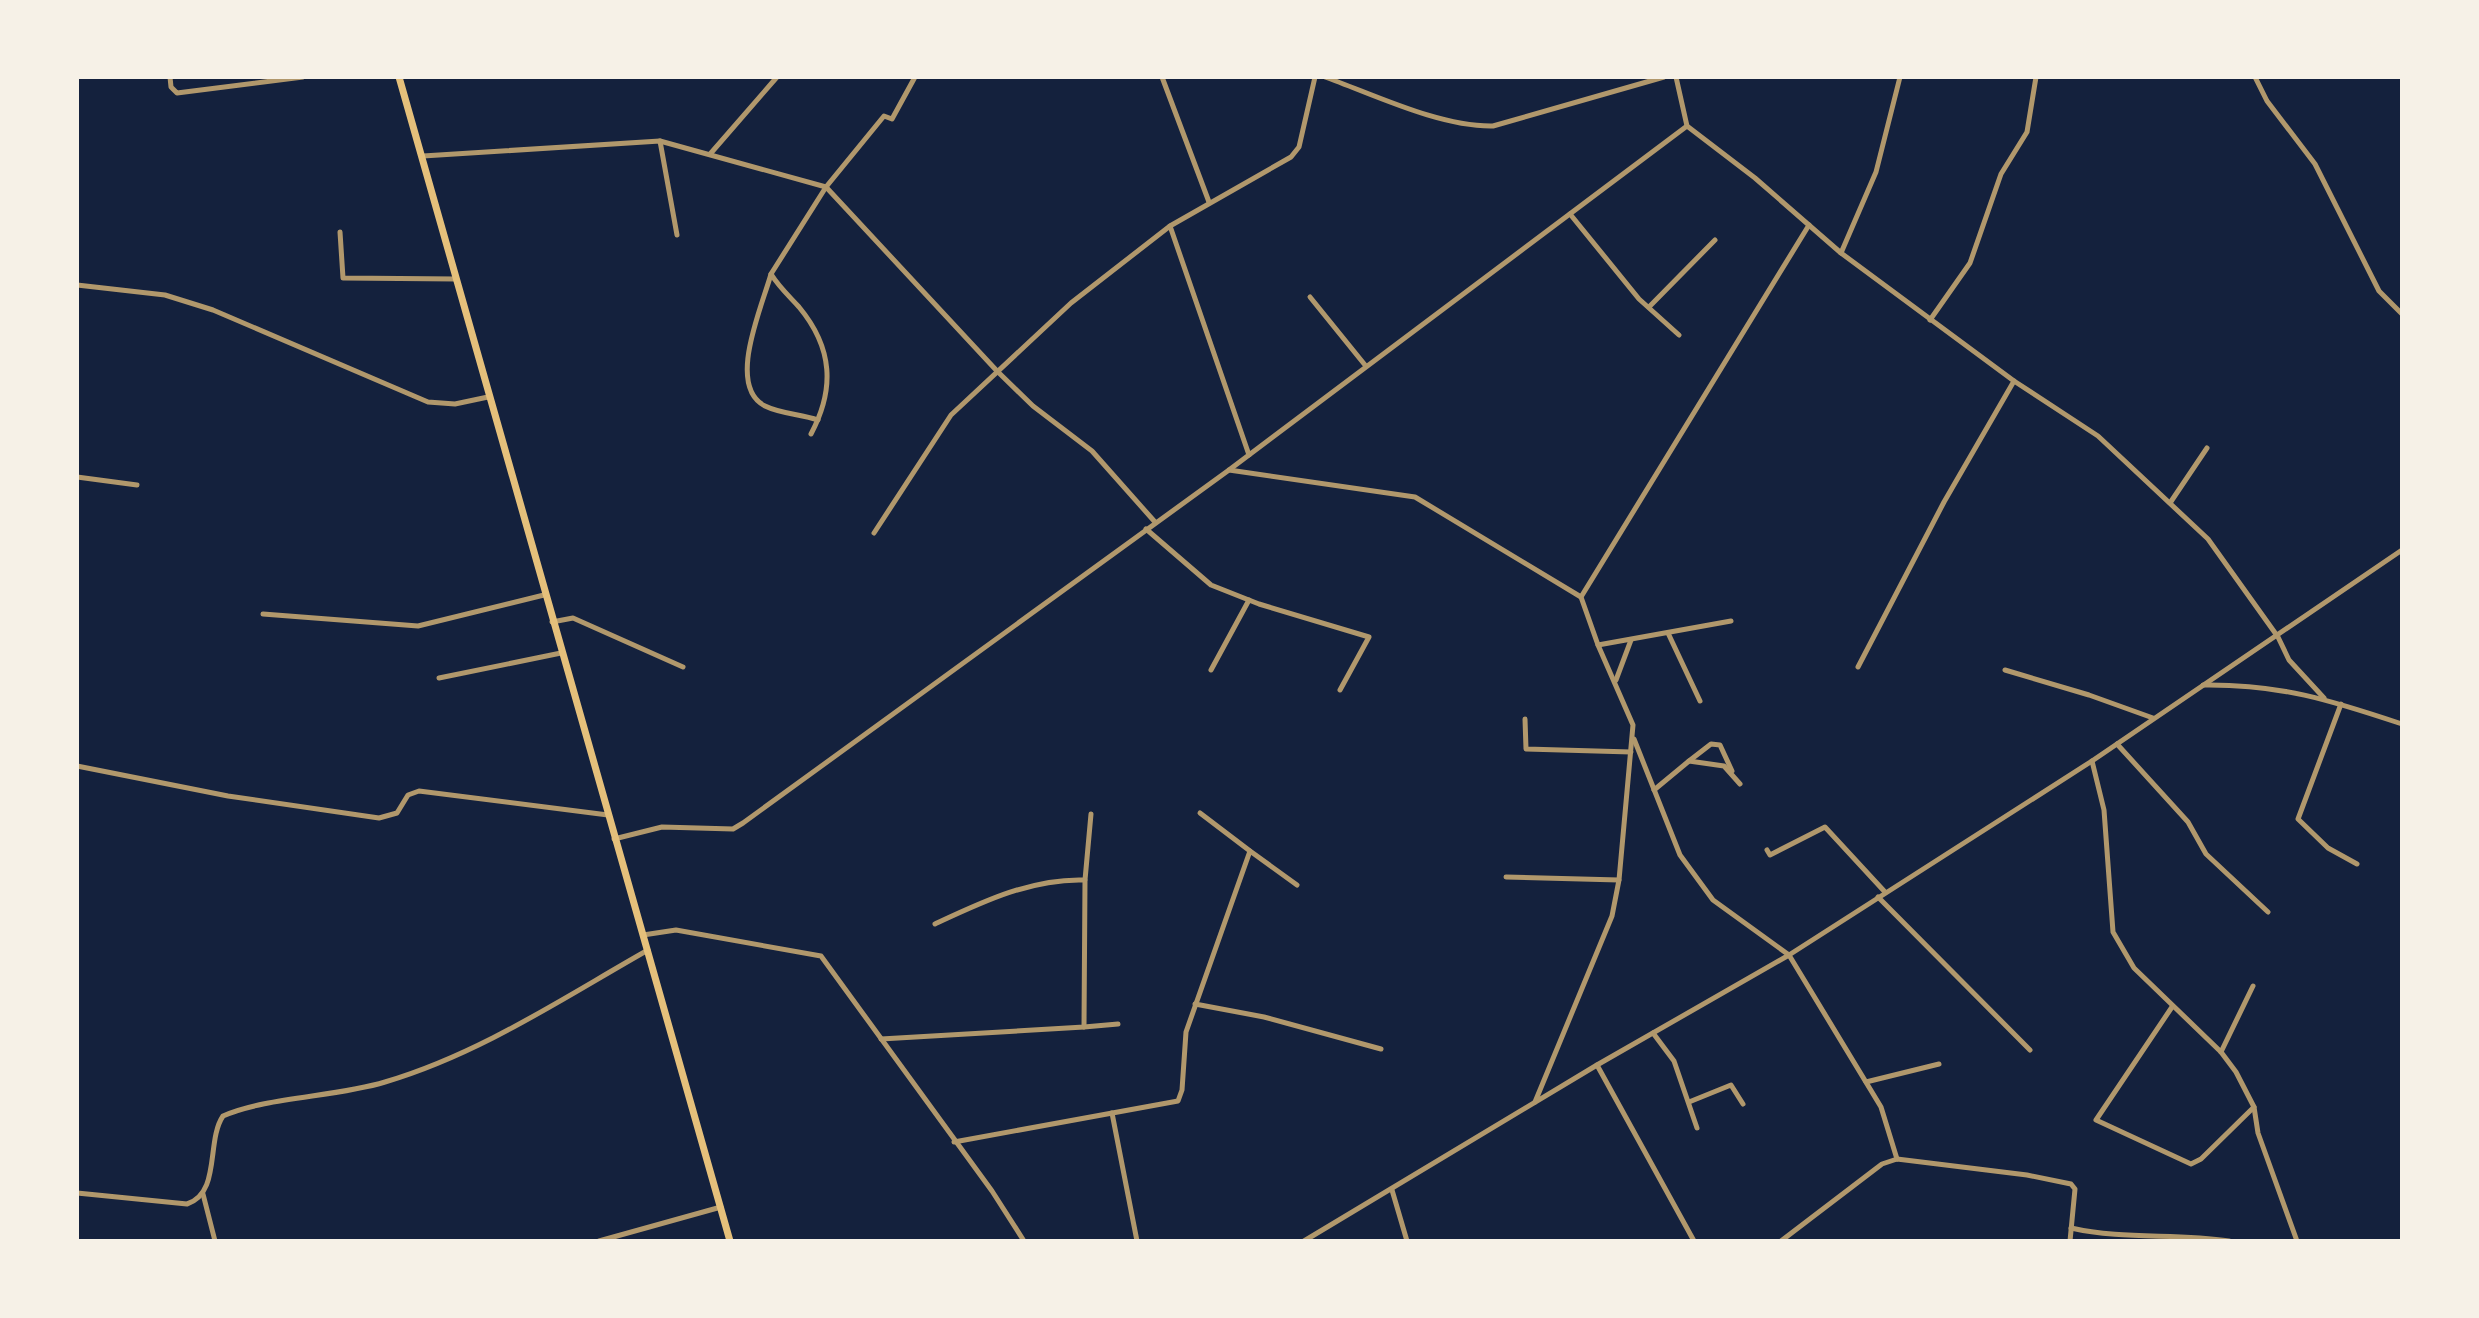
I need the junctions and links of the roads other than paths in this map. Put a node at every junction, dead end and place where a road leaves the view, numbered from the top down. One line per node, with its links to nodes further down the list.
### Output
1 (170, 77): 2 (street)
2 (303, 77)
3 (399, 77): 17 (main road)
4 (777, 77): 16 (street)
5 (915, 77): 18 (street)
6 (1162, 77): 19 (street)
7 (1315, 77): 19 (street)
8 (1325, 77): 9 (street)
9 (1664, 77)
10 (1676, 77): 14 (street)
11 (1900, 77): 26 (street)
12 (2035, 77): 33 (street)
13 (2255, 77): 32 (street)
14 (1687, 126): 20 (street); 21 (street)
15 (660, 141): 16 (street); 17 (street); 24 (street)
16 (711, 153): 18 (street)
17 (423, 156): 28 (main road)
18 (826, 187): 27 (street); 36 (street)
19 (1209, 202): 22 (street)
20 (1570, 215): 31 (street); 35 (street)
21 (1809, 225): 26 (street); 52 (street)
22 (1170, 226): 36 (street); 42 (street)
23 (340, 232): 28 (street)
24 (677, 235)
25 (1715, 240): 31 (street)
26 (1841, 253): 33 (street)
27 (771, 274): 39 (street); 39 (street)
28 (456, 279): 38 (main road)
29 (77, 285): 38 (street)
30 (1310, 297): 35 (street)
31 (1648, 307): 34 (street)
32 (2402, 314)
33 (1930, 320): 37 (street)
34 (1679, 335)
35 (1365, 365): 42 (street)
36 (996, 371): 47 (street); 49 (street)
37 (2014, 381): 46 (street); 63 (street)
38 (488, 397): 51 (main road)
39 (818, 420): 40 (street)
40 (811, 434)
41 (2207, 447): 46 (street)
42 (1250, 455): 43 (street)
43 (1229, 470): 47 (street); 52 (street)
44 (77, 477): 45 (street)
45 (137, 485)
46 (2170, 503): 58 (street)
47 (1155, 522): 48 (street)
48 (1146, 529): 53 (street); 88 (street)
49 (874, 533)
50 (2402, 550): 58 (street)
51 (544, 595): 54 (street); 56 (main road)
52 (1581, 597): 60 (street)
53 (1249, 600): 64 (street); 69 (street)
54 (262, 614)
55 (1731, 621): 57 (street)
56 (552, 622): 61 (main road); 62 (street)
57 (1668, 633): 59 (street); 71 (street)
58 (2278, 637): 68 (street); 70 (street)
59 (1630, 640): 60 (street); 67 (street)
60 (1598, 645): 67 (street)
61 (561, 653): 66 (street); 87 (main road)
62 (683, 667)
63 (1858, 667)
64 (1211, 670)
65 (2005, 670): 73 (street)
66 (439, 678)
67 (1616, 680): 76 (street)
68 (2203, 685): 70 (street); 73 (street)
69 (1340, 690)
70 (2323, 698): 72 (street)
71 (1700, 701)
72 (2341, 704): 75 (street); 91 (street)
73 (2153, 718): 77 (street)
74 (1525, 719): 78 (street)
75 (2402, 724)
76 (1632, 736): 78 (street); 84 (street)
77 (2117, 744): 80 (street); 98 (street)
78 (1631, 752): 94 (street)
79 (1689, 761): 82 (street); 82 (street); 84 (street)
80 (2092, 761): 96 (street); 105 (street)
81 (77, 766): 87 (street)
82 (1732, 771): 83 (street)
83 (1740, 784)
84 (1654, 790): 102 (street)
85 (1200, 813): 90 (street)
86 (1091, 814): 93 (street)
87 (608, 815): 88 (main road)
88 (614, 839): 100 (main road)
89 (1767, 850): 96 (street)
90 (1250, 851): 95 (street); 104 (street)
91 (2357, 864)
92 (1506, 877): 94 (street)
93 (1085, 880): 99 (street); 107 (street)
94 (1619, 880): 117 (street)
95 (1297, 885)
96 (1885, 892): 97 (street)
97 (1878, 897): 102 (street); 111 (street)
98 (2268, 912)
99 (935, 924)
100 (643, 935): 101 (main road); 109 (street)
101 (648, 950): 126 (street); 127 (main road)
102 (1789, 954): 108 (street); 115 (street)
103 (2253, 986): 112 (street)
104 (1195, 1004): 110 (street); 120 (street)
105 (2172, 1007): 112 (street); 119 (street)
106 (1118, 1024): 107 (street)
107 (1084, 1027): 109 (street)
108 (1653, 1032): 114 (street); 116 (street)
109 (881, 1039): 122 (street)
110 (1381, 1049)
111 (2030, 1049)
112 (2221, 1052): 119 (street)
113 (1939, 1064): 115 (street)
114 (1597, 1065): 117 (street); 137 (street)
115 (1866, 1082): 123 (street)
116 (1689, 1102): 118 (street); 121 (street)
117 (1535, 1103): 124 (street)
118 (1742, 1104)
119 (2254, 1107): 141 (street)
120 (1112, 1113): 122 (street); 134 (street)
121 (1697, 1128)
122 (954, 1142): 133 (street)
123 (1897, 1159): 128 (street); 138 (street)
124 (1392, 1189): 135 (street); 136 (street)
125 (77, 1193): 126 (street)
126 (203, 1194): 130 (street)
127 (721, 1207): 131 (street); 132 (main road)
128 (2071, 1228): 129 (street); 139 (street)
129 (2185, 1239): 140 (street)
130 (215, 1241)
131 (599, 1241)
132 (730, 1241)
133 (1024, 1241)
134 (1137, 1241)
135 (1304, 1241)
136 (1407, 1241)
137 (1694, 1241)
138 (1781, 1241)
139 (2070, 1241)
140 (2229, 1241)
141 (2297, 1241)

